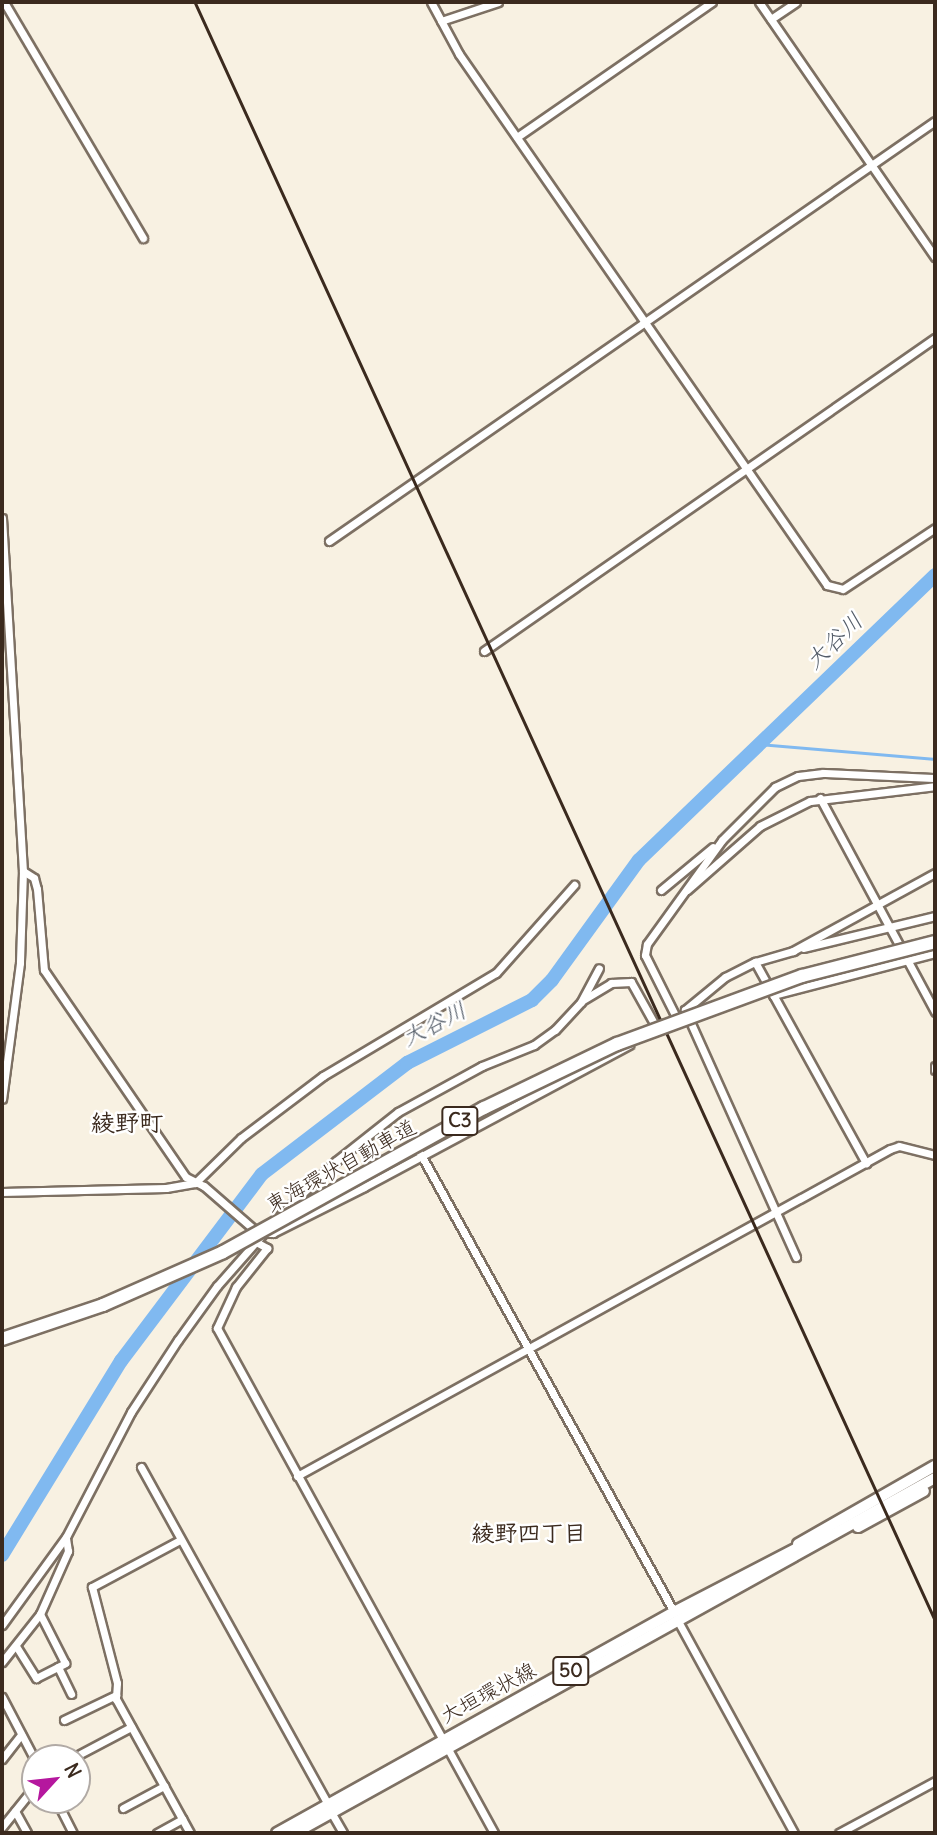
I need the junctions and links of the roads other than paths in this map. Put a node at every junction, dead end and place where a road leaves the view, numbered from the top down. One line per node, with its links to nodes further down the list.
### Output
1 (4, 2): 12 (street)
2 (431, 2): 8 (street)
3 (498, 2): 8 (street)
4 (712, 2): 10 (street)
5 (759, 2): 7 (street)
6 (796, 2): 7 (street)
7 (771, 19): 11 (street)
8 (441, 21): 10 (street)
9 (935, 121): 11 (street)
10 (517, 137): 14 (street)
11 (873, 165): 13 (street); 14 (street)
12 (143, 239)
13 (935, 257)
14 (645, 322): 16 (street); 19 (street)
15 (935, 338): 16 (street)
16 (746, 468): 18 (street); 20 (street)
17 (2, 519): 25 (street)
18 (935, 528)
19 (329, 541)
20 (484, 651)
21 (935, 778): 24 (street)
22 (935, 786): 23 (street)
23 (820, 798): 29 (street); 30 (street)
24 (722, 840): 28 (street); 29 (street)
25 (23, 871): 45 (street); 50 (street)
26 (935, 873): 30 (street)
27 (574, 886): 50 (street)
28 (661, 890)
29 (678, 897): 43 (street)
30 (876, 905): 32 (street); 34 (street)
31 (935, 916): 32 (street)
32 (888, 926): 34 (street); 36 (street)
33 (935, 942): 55 (highway, 東海環状自動車道 / C3, bridge)
34 (793, 951): 37 (street)
35 (935, 953): 36 (street)
36 (906, 959): 39 (street); 42 (street)
37 (755, 962): 39 (street); 41 (street)
38 (599, 968): 40 (street)
39 (773, 995): 49 (street)
40 (581, 1002): 44 (street); 53 (street)
41 (685, 1010): 43 (street); 52 (street)
42 (935, 1012)
43 (675, 1015): 44 (street)
44 (656, 1027): 47 (street)
45 (2, 1098)
46 (414, 1140): 47 (street)
47 (421, 1155): 53 (street); 56 (street)
48 (935, 1155): 49 (street)
49 (866, 1163): 52 (street)
50 (195, 1183): 51 (street); 53 (street)
51 (2, 1192)
52 (776, 1212): 54 (street); 56 (street)
53 (260, 1237): 60 (street); 62 (street)
54 (796, 1257)
55 (2, 1339)
56 (527, 1350): 60 (street); 66 (street)
57 (935, 1466): 64 (main road)
58 (141, 1467): 63 (street)
59 (935, 1475): 64 (main road, 大垣環状線 / 50)
60 (297, 1476): 77 (street)
61 (935, 1485): 64 (main road)
62 (66, 1537): 65 (street); 67 (street)
63 (180, 1540): 72 (street); 86 (street)
64 (792, 1554): 66 (main road, 大垣環状線 / 50)
65 (40, 1614): 68 (street); 70 (street)
66 (676, 1618): 77 (main road, 大垣環状線 / 50); 80 (main road, 大垣環状線 / 50); 99 (street)
67 (2, 1625)
68 (16, 1646): 69 (street); 70 (street)
69 (2, 1662)
70 (58, 1667): 71 (street)
71 (71, 1694)
72 (116, 1695): 74 (street); 75 (street)
73 (2, 1697): 76 (street)
74 (64, 1720)
75 (131, 1727): 79 (street); 83 (street)
76 (21, 1735): 78 (street); 81 (street)
77 (443, 1739): 80 (street); 86 (main road, 大垣環状線 / 50)
78 (26, 1744)
79 (91, 1748)
80 (450, 1750): 86 (main road, 大垣環状線 / 50); 98 (street)
81 (2, 1759)
82 (935, 1781): 100 (street)
83 (164, 1786): 85 (street); 89 (street)
84 (21, 1804): 87 (street)
85 (123, 1808)
86 (329, 1808): 95 (main road, 大垣環状線 / 50); 96 (main road, 大垣環状線 / 50); 97 (street)
87 (15, 1811): 90 (street); 91 (street)
88 (64, 1814): 92 (street)
89 (182, 1819): 93 (street); 94 (street)
90 (2, 1827)
91 (27, 1833)
92 (74, 1833)
93 (158, 1833)
94 (190, 1833)
95 (277, 1833)
96 (295, 1833)
97 (343, 1833)
98 (494, 1833)
99 (794, 1833)
100 (839, 1833)

